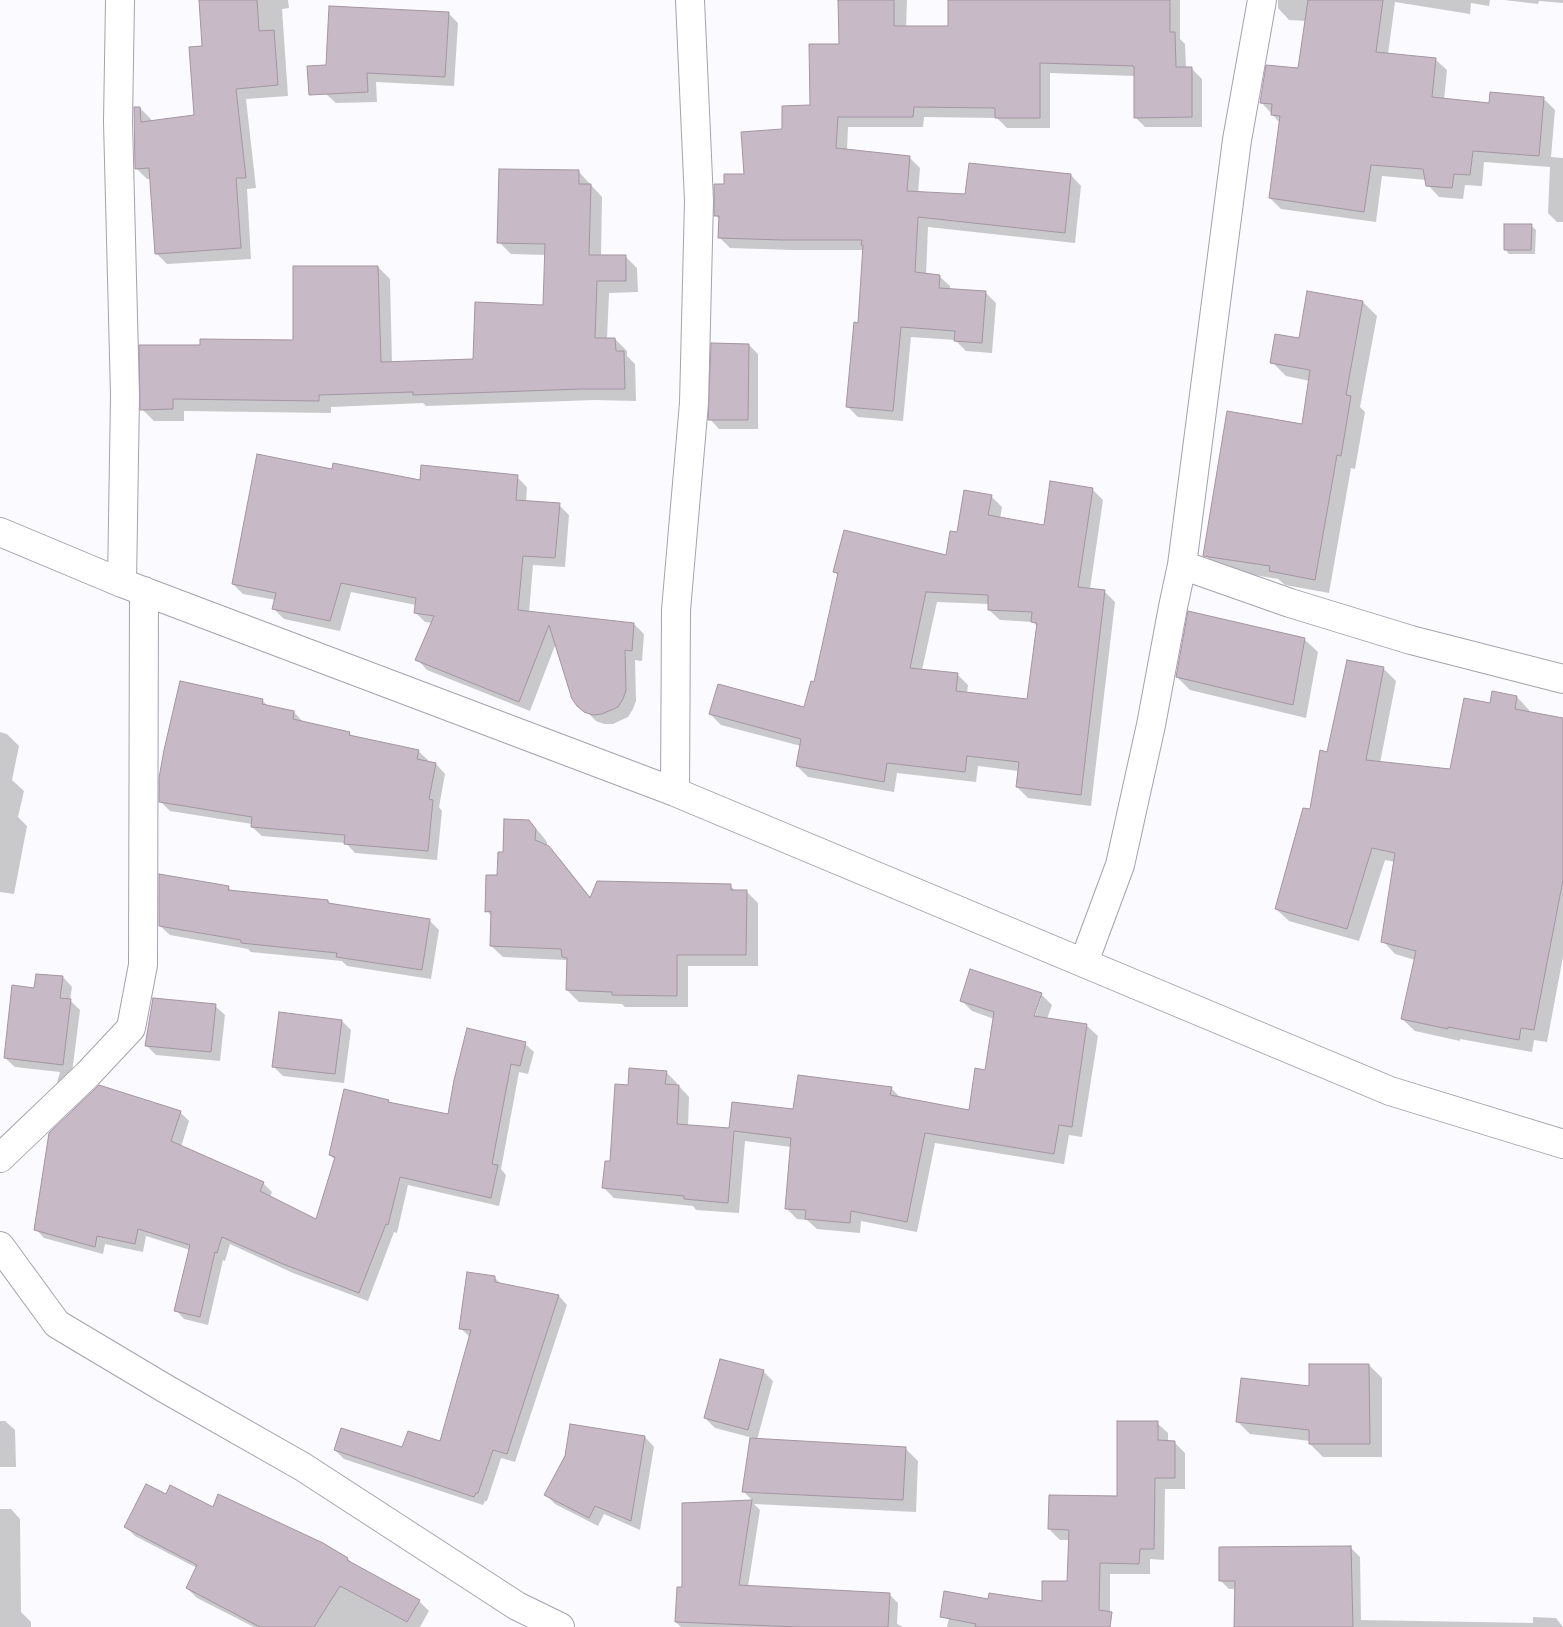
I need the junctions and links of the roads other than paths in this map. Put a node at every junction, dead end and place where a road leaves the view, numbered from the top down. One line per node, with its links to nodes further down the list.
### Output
1 (120, 0): 6 (street)
2 (690, 0): 8 (street)
3 (1262, 0): 5 (street)
4 (0, 532): 6 (street)
5 (1182, 565): 7 (street); 9 (street)
6 (133, 587): 8 (street); 11 (street)
7 (1563, 679)
8 (675, 792): 9 (street)
9 (1084, 962): 10 (street)
10 (1563, 1144)
11 (0, 1158)
12 (0, 1246): 13 (street)
13 (560, 1627)

